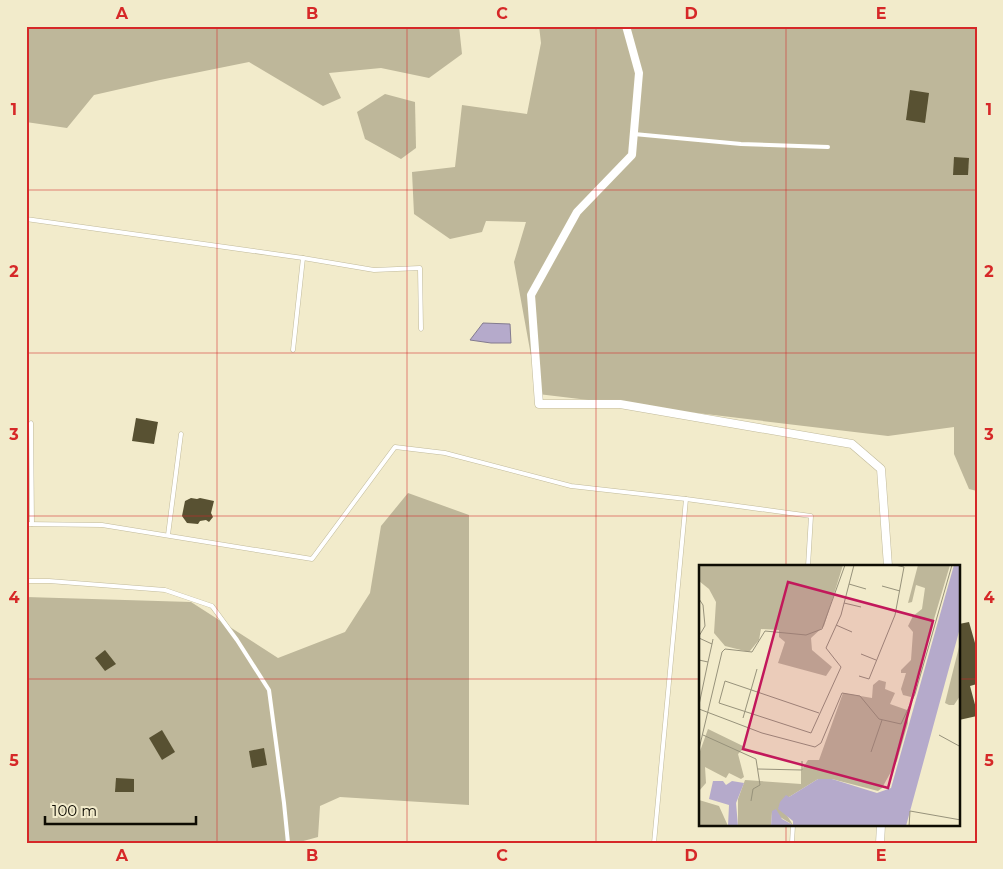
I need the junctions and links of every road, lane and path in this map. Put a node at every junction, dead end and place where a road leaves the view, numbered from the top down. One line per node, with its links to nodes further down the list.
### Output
1 (626, 26): 2 (street)
2 (634, 134): 3 (lane); 15 (street)
3 (828, 147)
4 (26, 219): 5 (lane)
5 (303, 258): 6 (lane); 7 (lane)
6 (421, 329)
7 (293, 350)
8 (30, 423): 12 (lane)
9 (181, 434): 13 (lane)
10 (686, 499): 13 (lane); 14 (lane); 20 (lane)
11 (26, 524): 12 (lane)
12 (32, 524): 13 (lane)
13 (168, 535)
14 (808, 565)
15 (888, 565)
16 (26, 581): 19 (lane)
17 (793, 826): 21 (lane)
18 (881, 826): 22 (street)
19 (288, 843)
20 (654, 843)
21 (792, 843)
22 (880, 843)

